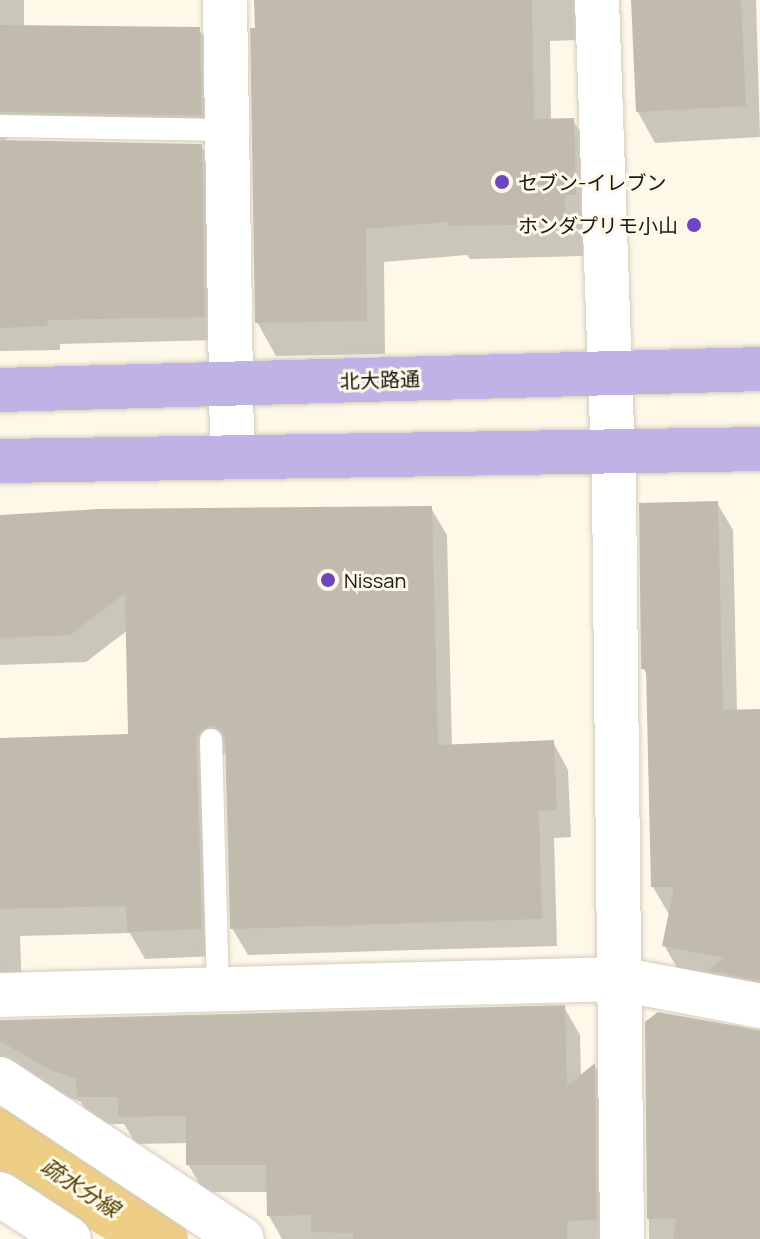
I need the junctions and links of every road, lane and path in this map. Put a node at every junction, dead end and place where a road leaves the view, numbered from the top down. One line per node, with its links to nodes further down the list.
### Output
1 (225, 0): 4 (street)
2 (597, 0): 6 (street)
3 (0, 126): 4 (lane)
4 (227, 130): 7 (street)
5 (760, 369): 6 (main road, 北大路通)
6 (612, 373): 7 (main road, 北大路通); 10 (street)
7 (231, 384): 8 (main road, 北大路通); 11 (street)
8 (0, 390)
9 (760, 449): 10 (main road)
10 (613, 452): 11 (main road); 14 (street)
11 (232, 457): 12 (main road)
12 (0, 461)
13 (211, 740): 15 (lane)
14 (619, 979): 15 (street); 17 (street); 20 (street)
15 (218, 989): 16 (street)
16 (0, 995)
17 (760, 1006)
18 (0, 1079): 19 (street)
19 (242, 1239)
20 (622, 1239)

